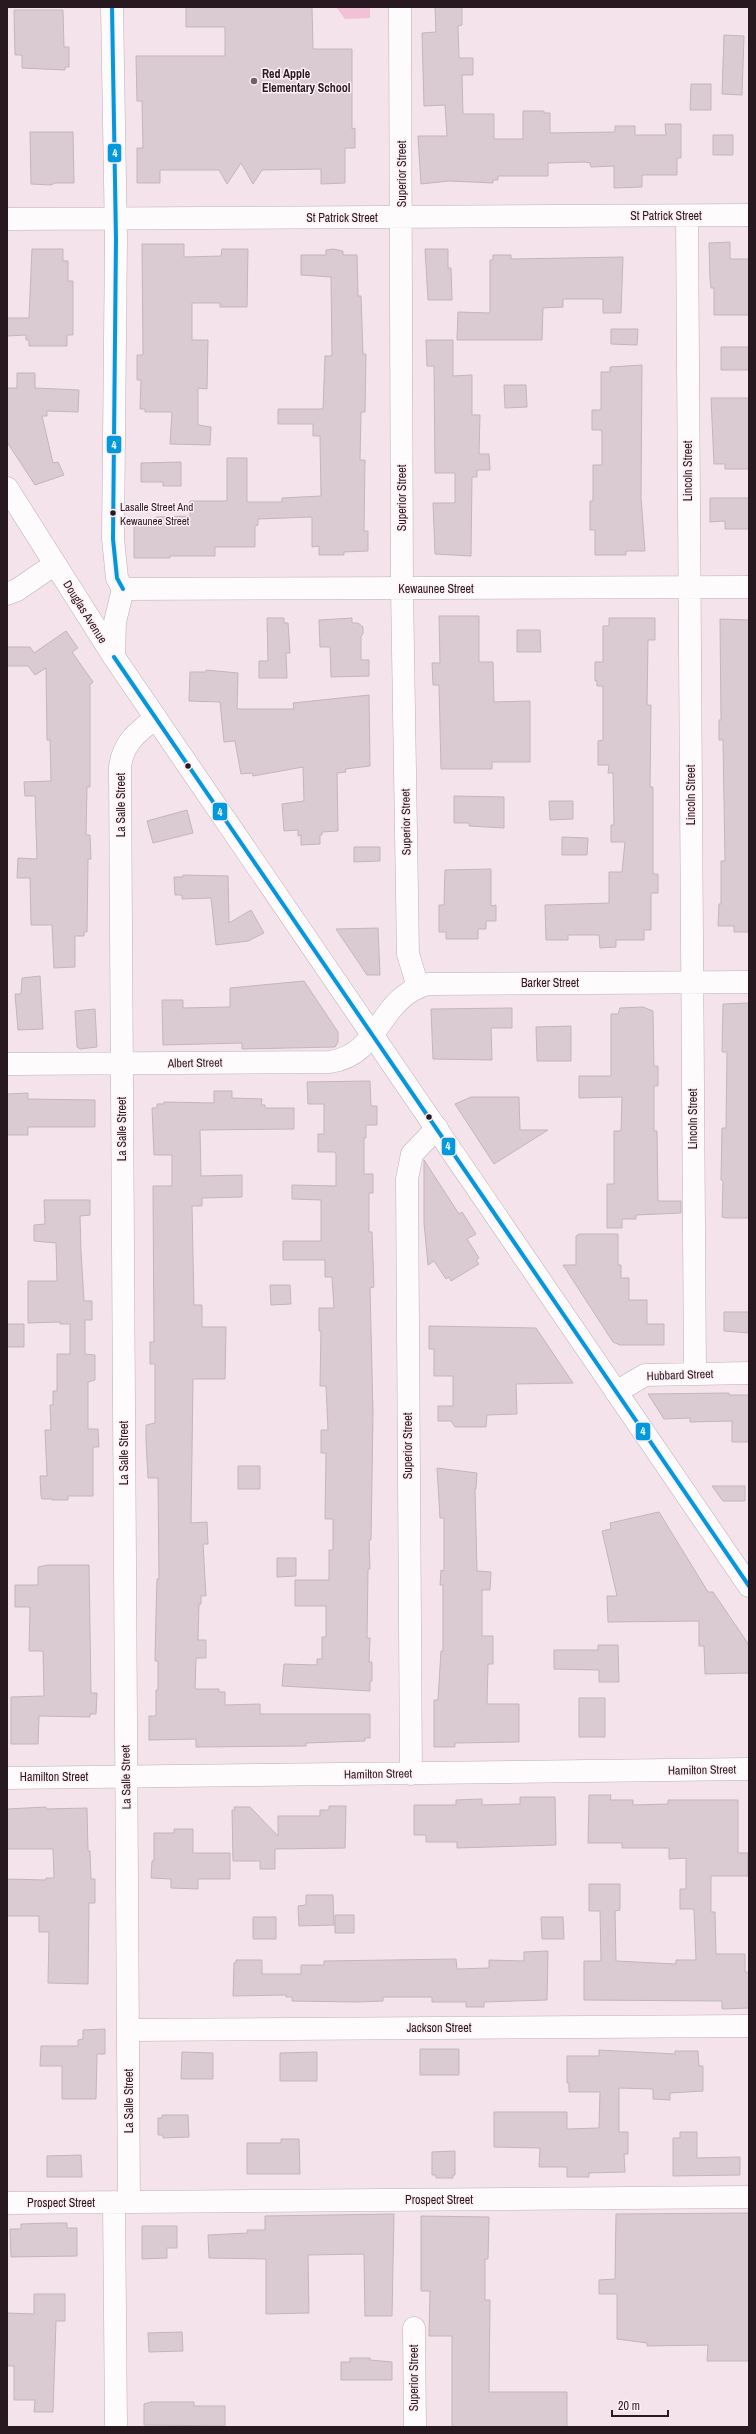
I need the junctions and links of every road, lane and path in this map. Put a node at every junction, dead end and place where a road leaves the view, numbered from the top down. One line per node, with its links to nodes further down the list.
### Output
1 (112, 7): 5 (street)
2 (400, 7): 6 (street, Superior Street)
3 (749, 215): 4 (street, St Patrick Street)
4 (687, 216): 6 (street, St Patrick Street); 10 (street, Lincoln Street)
5 (115, 218): 6 (street, St Patrick Street); 7 (street, St Patrick Street); 12 (street)
6 (402, 218): 13 (street, Superior Street)
7 (7, 219)
8 (7, 488): 9 (street, Douglas Avenue)
9 (55, 564): 14 (street); 15 (street, Douglas Avenue)
10 (689, 587): 11 (street, Kewaunee Street); 13 (street, Kewaunee Street); 17 (street, Lincoln Street)
11 (749, 587)
12 (123, 589): 13 (street, Kewaunee Street); 15 (street)
13 (402, 589): 19 (street, Superior Street)
14 (7, 594)
15 (114, 657): 16 (street, Douglas Avenue)
16 (156, 718): 20 (street, Douglas Avenue); 22 (street, La Salle Street)
17 (692, 982): 18 (street, Barker Street); 19 (street, Barker Street); 25 (street, Lincoln Street)
18 (749, 982)
19 (418, 987): 20 (street, Barker Street)
20 (374, 1035): 22 (street, Albert Street); 23 (street, Douglas Avenue)
21 (7, 1064): 22 (street, Albert Street)
22 (121, 1064): 30 (street, La Salle Street)
23 (437, 1128): 26 (street, Douglas Avenue); 29 (street, Superior Street)
24 (749, 1373): 25 (street, Hubbard Street)
25 (695, 1374): 26 (street, Hubbard Street)
26 (616, 1392): 27 (street, Douglas Avenue)
27 (749, 1586)
28 (749, 1769): 29 (street, Hamilton Street)
29 (411, 1774): 30 (street, Hamilton Street)
30 (126, 1776): 31 (street, Hamilton Street); 33 (street, La Salle Street)
31 (7, 1778)
32 (749, 2026): 33 (street, Jackson Street)
33 (128, 2030): 35 (street, La Salle Street)
34 (749, 2197): 35 (street, Prospect Street)
35 (122, 2202): 36 (street, Prospect Street); 38 (street, La Salle Street)
36 (7, 2203)
37 (414, 2328): 39 (street, Superior Street)
38 (116, 2427)
39 (415, 2427)

